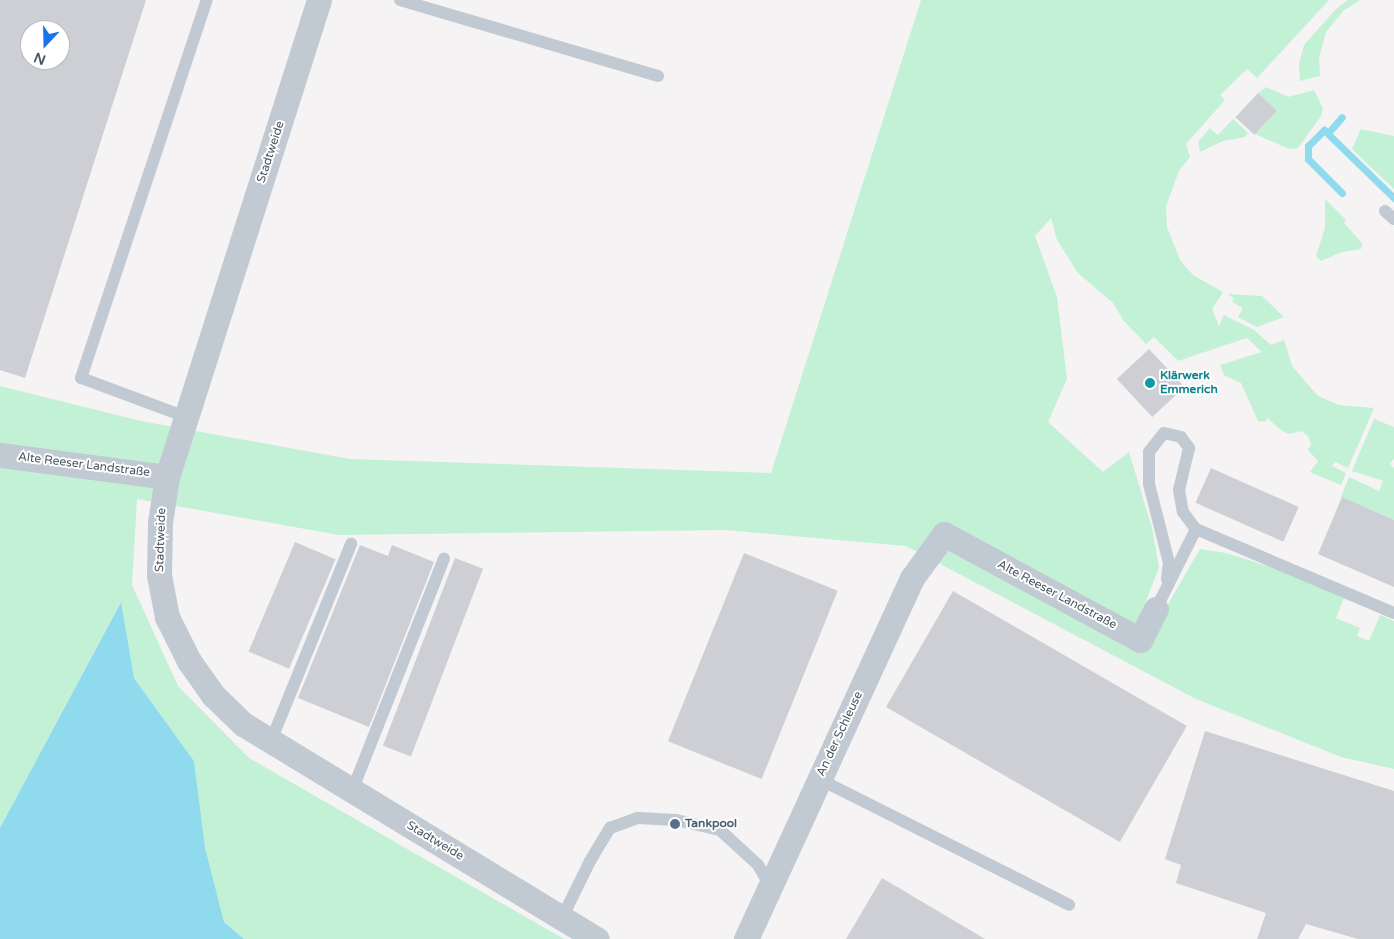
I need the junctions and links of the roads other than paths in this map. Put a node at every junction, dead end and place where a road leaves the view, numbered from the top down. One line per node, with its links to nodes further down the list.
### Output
1 (207, 0): 5 (lane)
2 (319, 0): 5 (street, Stadtweide)
3 (400, 0): 4 (lane)
4 (658, 76)
5 (186, 417): 7 (street, Stadtweide)
6 (0, 455): 7 (street, Alte Reeser Landstraße)
7 (167, 477): 14 (street, Stadtweide)
8 (1196, 529): 12 (lane); 12 (lane); 13 (lane)
9 (944, 534): 12 (street, Alte Reeser Landstraße); 15 (street, An der Schleuse)
10 (351, 544): 14 (lane)
11 (444, 559): 16 (lane)
12 (1161, 599)
13 (1394, 613)
14 (271, 741): 16 (street, Stadtweide)
15 (819, 779): 17 (street, An der Schleuse); 18 (lane)
16 (352, 791): 19 (street, Stadtweide)
17 (770, 886): 19 (lane); 21 (street, An der Schleuse)
18 (1069, 905)
19 (562, 918): 20 (street, Stadtweide)
20 (597, 939)
21 (746, 939)

